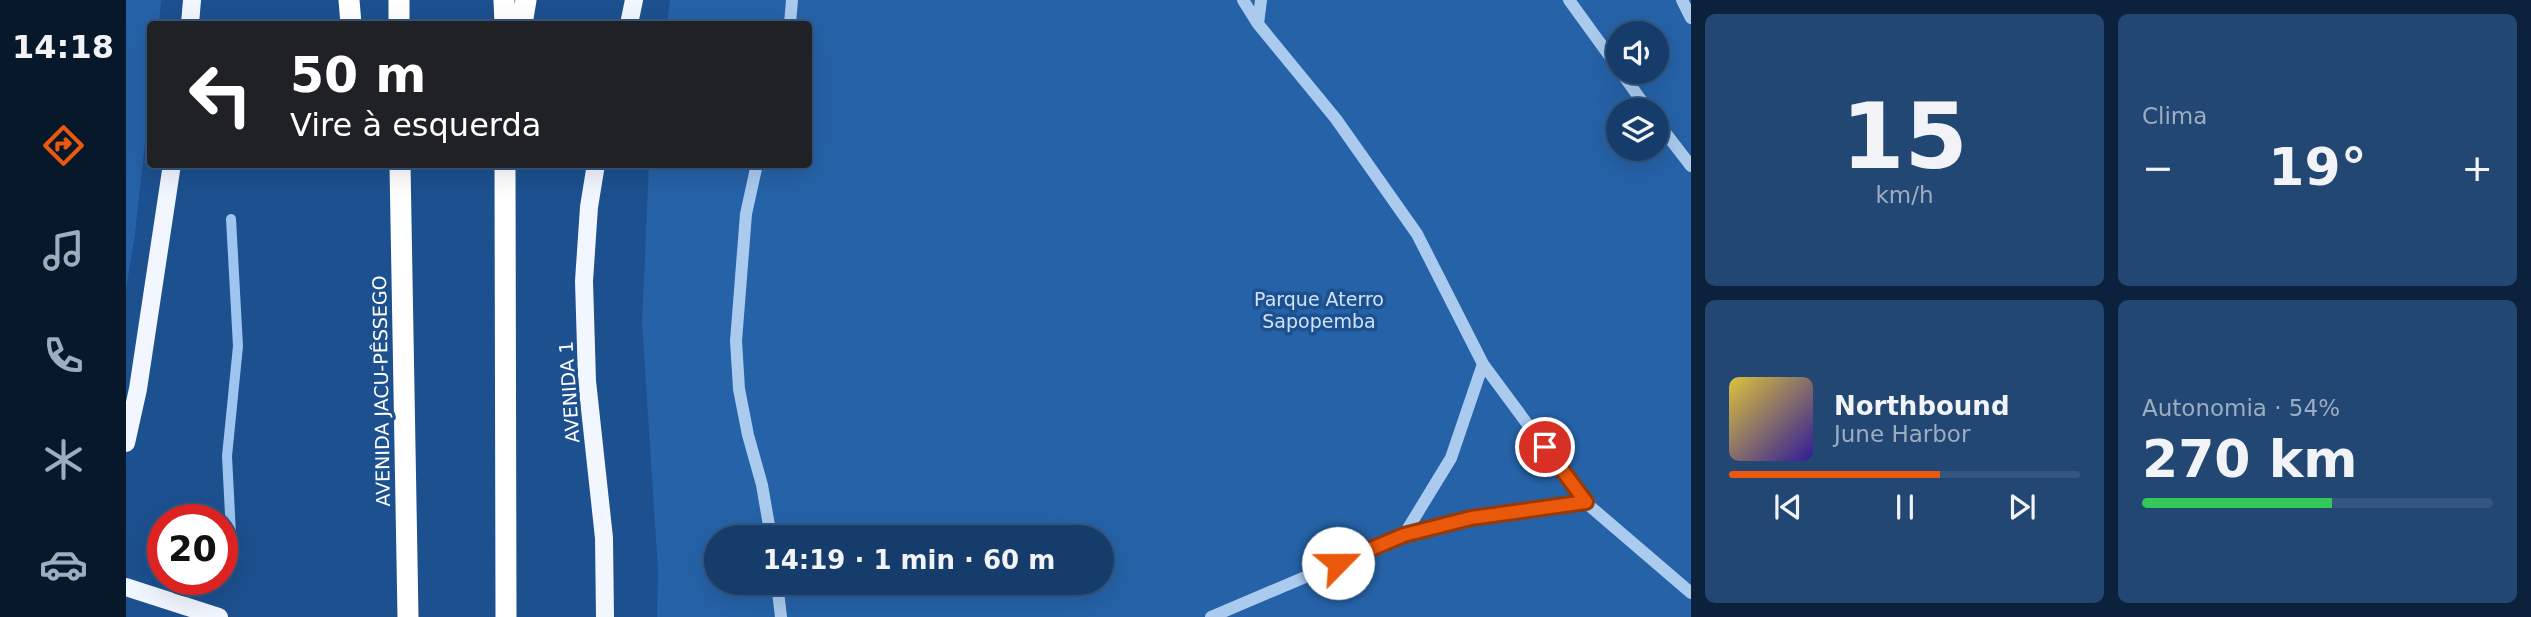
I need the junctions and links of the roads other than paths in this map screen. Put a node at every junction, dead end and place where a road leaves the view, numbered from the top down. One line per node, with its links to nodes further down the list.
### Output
1 (192, 0): 13 (main road)
2 (349, 0): 14 (highway)
3 (399, 0): 15 (highway)
4 (504, 0): 16 (highway)
5 (526, 0): 17 (highway)
6 (634, 0): 18 (main road)
7 (792, 0): 19 (lane)
8 (1243, 0): 20 (lane)
9 (1261, 0): 20 (lane)
10 (1569, 0): 21 (lane)
11 (1682, 0): 12 (lane)
12 (1691, 18)
13 (190, 21)
14 (351, 21)
15 (399, 21)
16 (505, 21)
17 (522, 21)
18 (630, 21)
19 (790, 21)
20 (1258, 24): 29 (lane)
21 (1606, 51)
22 (1669, 138): 23 (lane)
23 (1691, 166)
24 (171, 168): 30 (main road)
25 (400, 168): 38 (highway, AVENIDA JACU-PÊSSEGO)
26 (505, 168): 39 (highway)
27 (595, 168): 40 (main road, AVENIDA 1)
28 (756, 168): 32 (lane)
29 (1483, 364): 31 (lane); 33 (lane)
30 (126, 443)
31 (1586, 502): 33 (lane); 35 (lane)
32 (769, 525)
33 (1404, 535): 42 (lane)
34 (126, 586): 37 (main road)
35 (1691, 593)
36 (778, 595): 41 (lane)
37 (219, 617)
38 (408, 617)
39 (506, 617)
40 (605, 617)
41 (780, 617)
42 (1211, 617)

